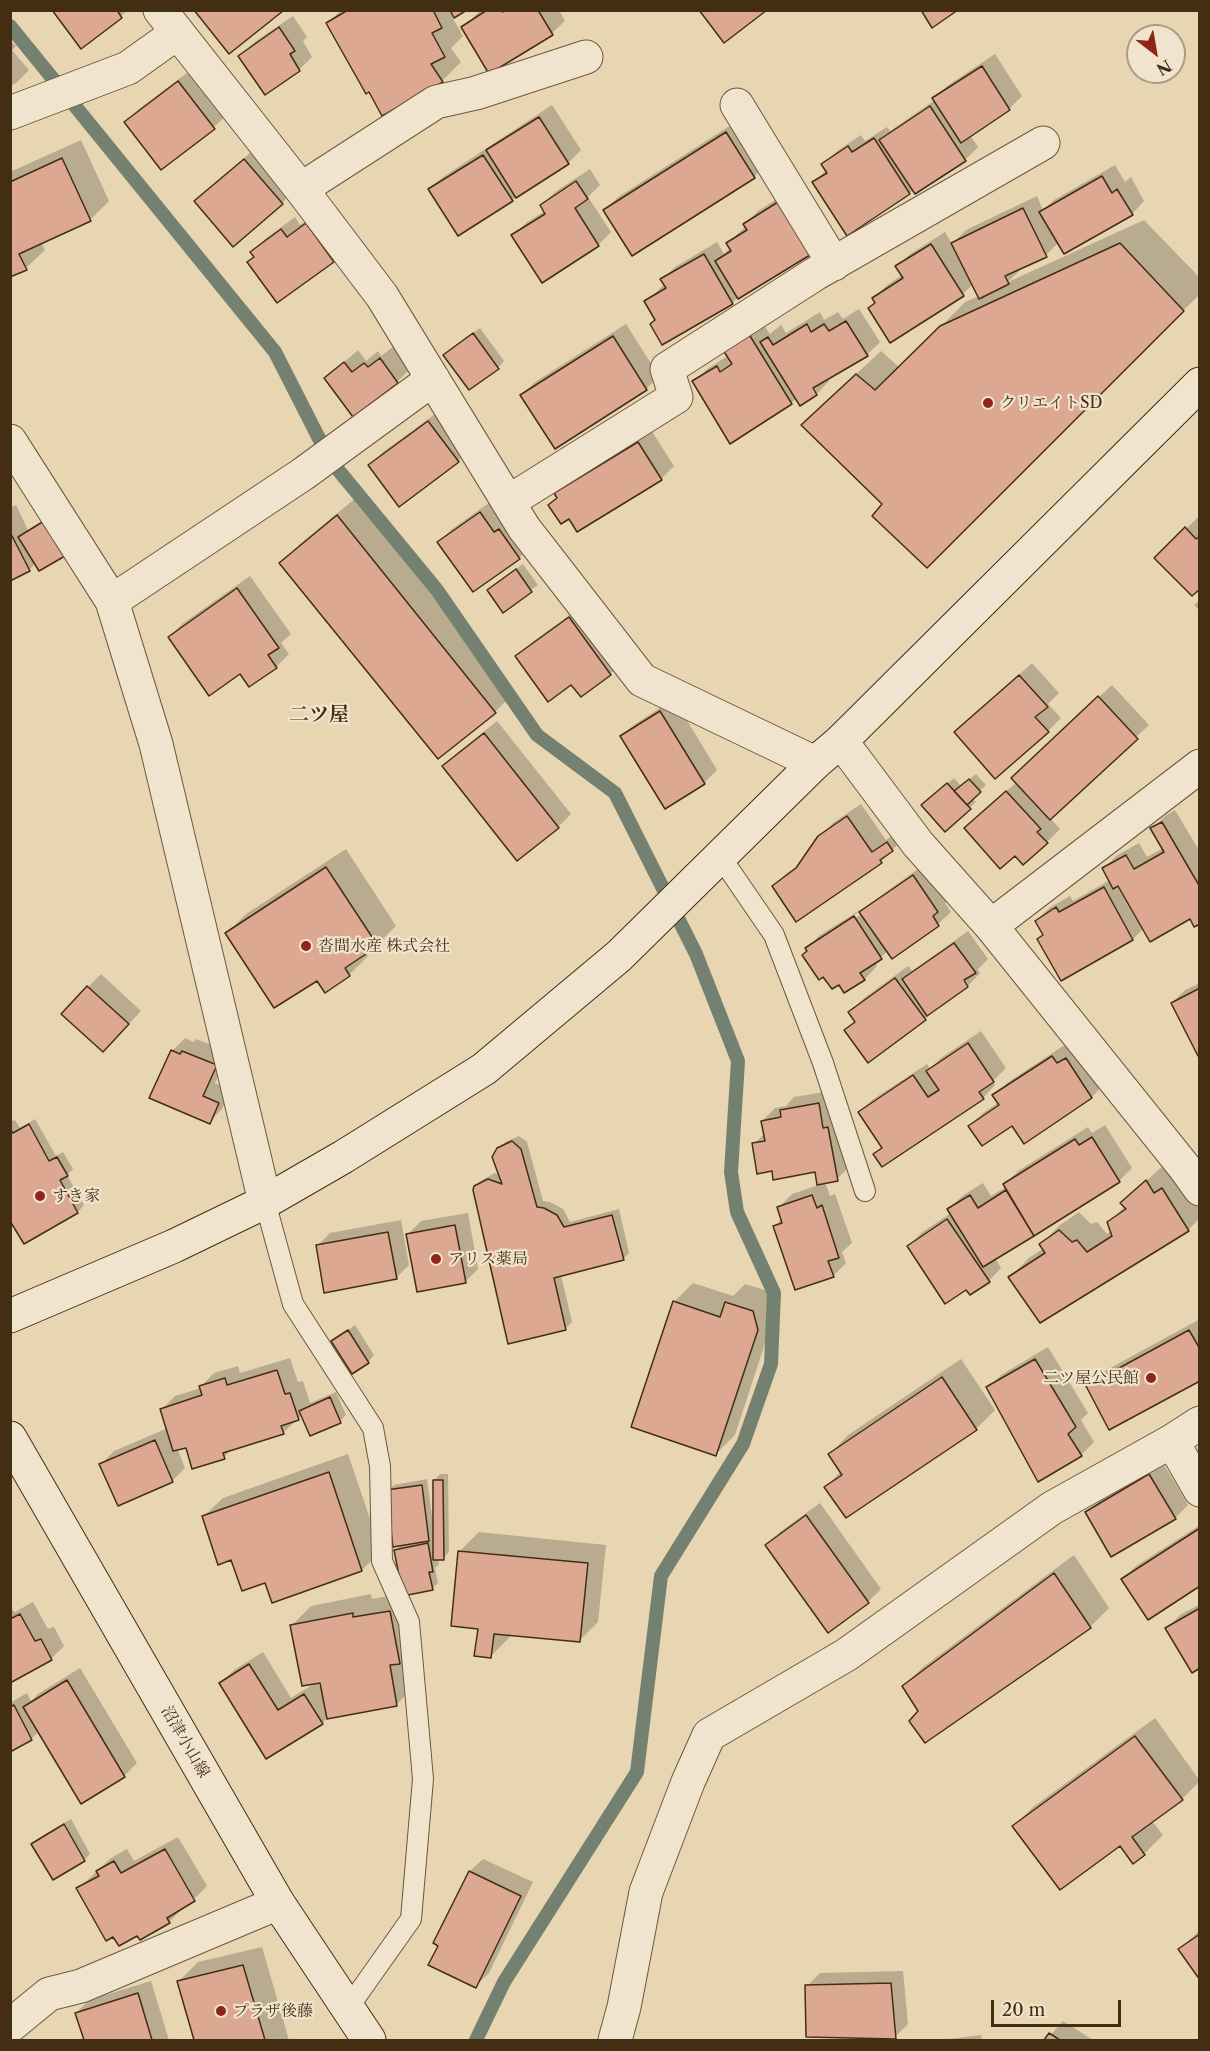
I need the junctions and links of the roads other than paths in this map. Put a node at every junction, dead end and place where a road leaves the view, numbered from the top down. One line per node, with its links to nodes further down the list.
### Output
1 (169, 22): 4 (street); 6 (street)
2 (586, 57): 6 (street)
3 (737, 105): 7 (street)
4 (23, 109)
5 (1043, 143): 7 (street)
6 (301, 189): 8 (street)
7 (834, 264): 11 (street)
8 (433, 380): 11 (street); 12 (street)
9 (1200, 384): 13 (street)
10 (10, 441): 12 (street)
11 (508, 502): 14 (street)
12 (112, 601): 20 (street)
13 (841, 741): 14 (street); 17 (street)
14 (815, 763): 16 (street)
15 (1200, 766): 17 (street)
16 (720, 856): 19 (lane); 20 (street)
17 (991, 926): 18 (street)
18 (1200, 1190)
19 (865, 1191)
20 (265, 1202): 21 (street); 27 (lane)
21 (10, 1316)
22 (1200, 1423): 24 (street)
23 (10, 1438): 26 (street, 沼津小山線)
24 (1172, 1441): 25 (street); 30 (street)
25 (1200, 1490)
26 (278, 1904): 27 (street, 沼津小山線); 28 (street)
27 (348, 2008): 29 (street, 沼津小山線)
28 (10, 2026)
29 (369, 2040)
30 (615, 2040)

